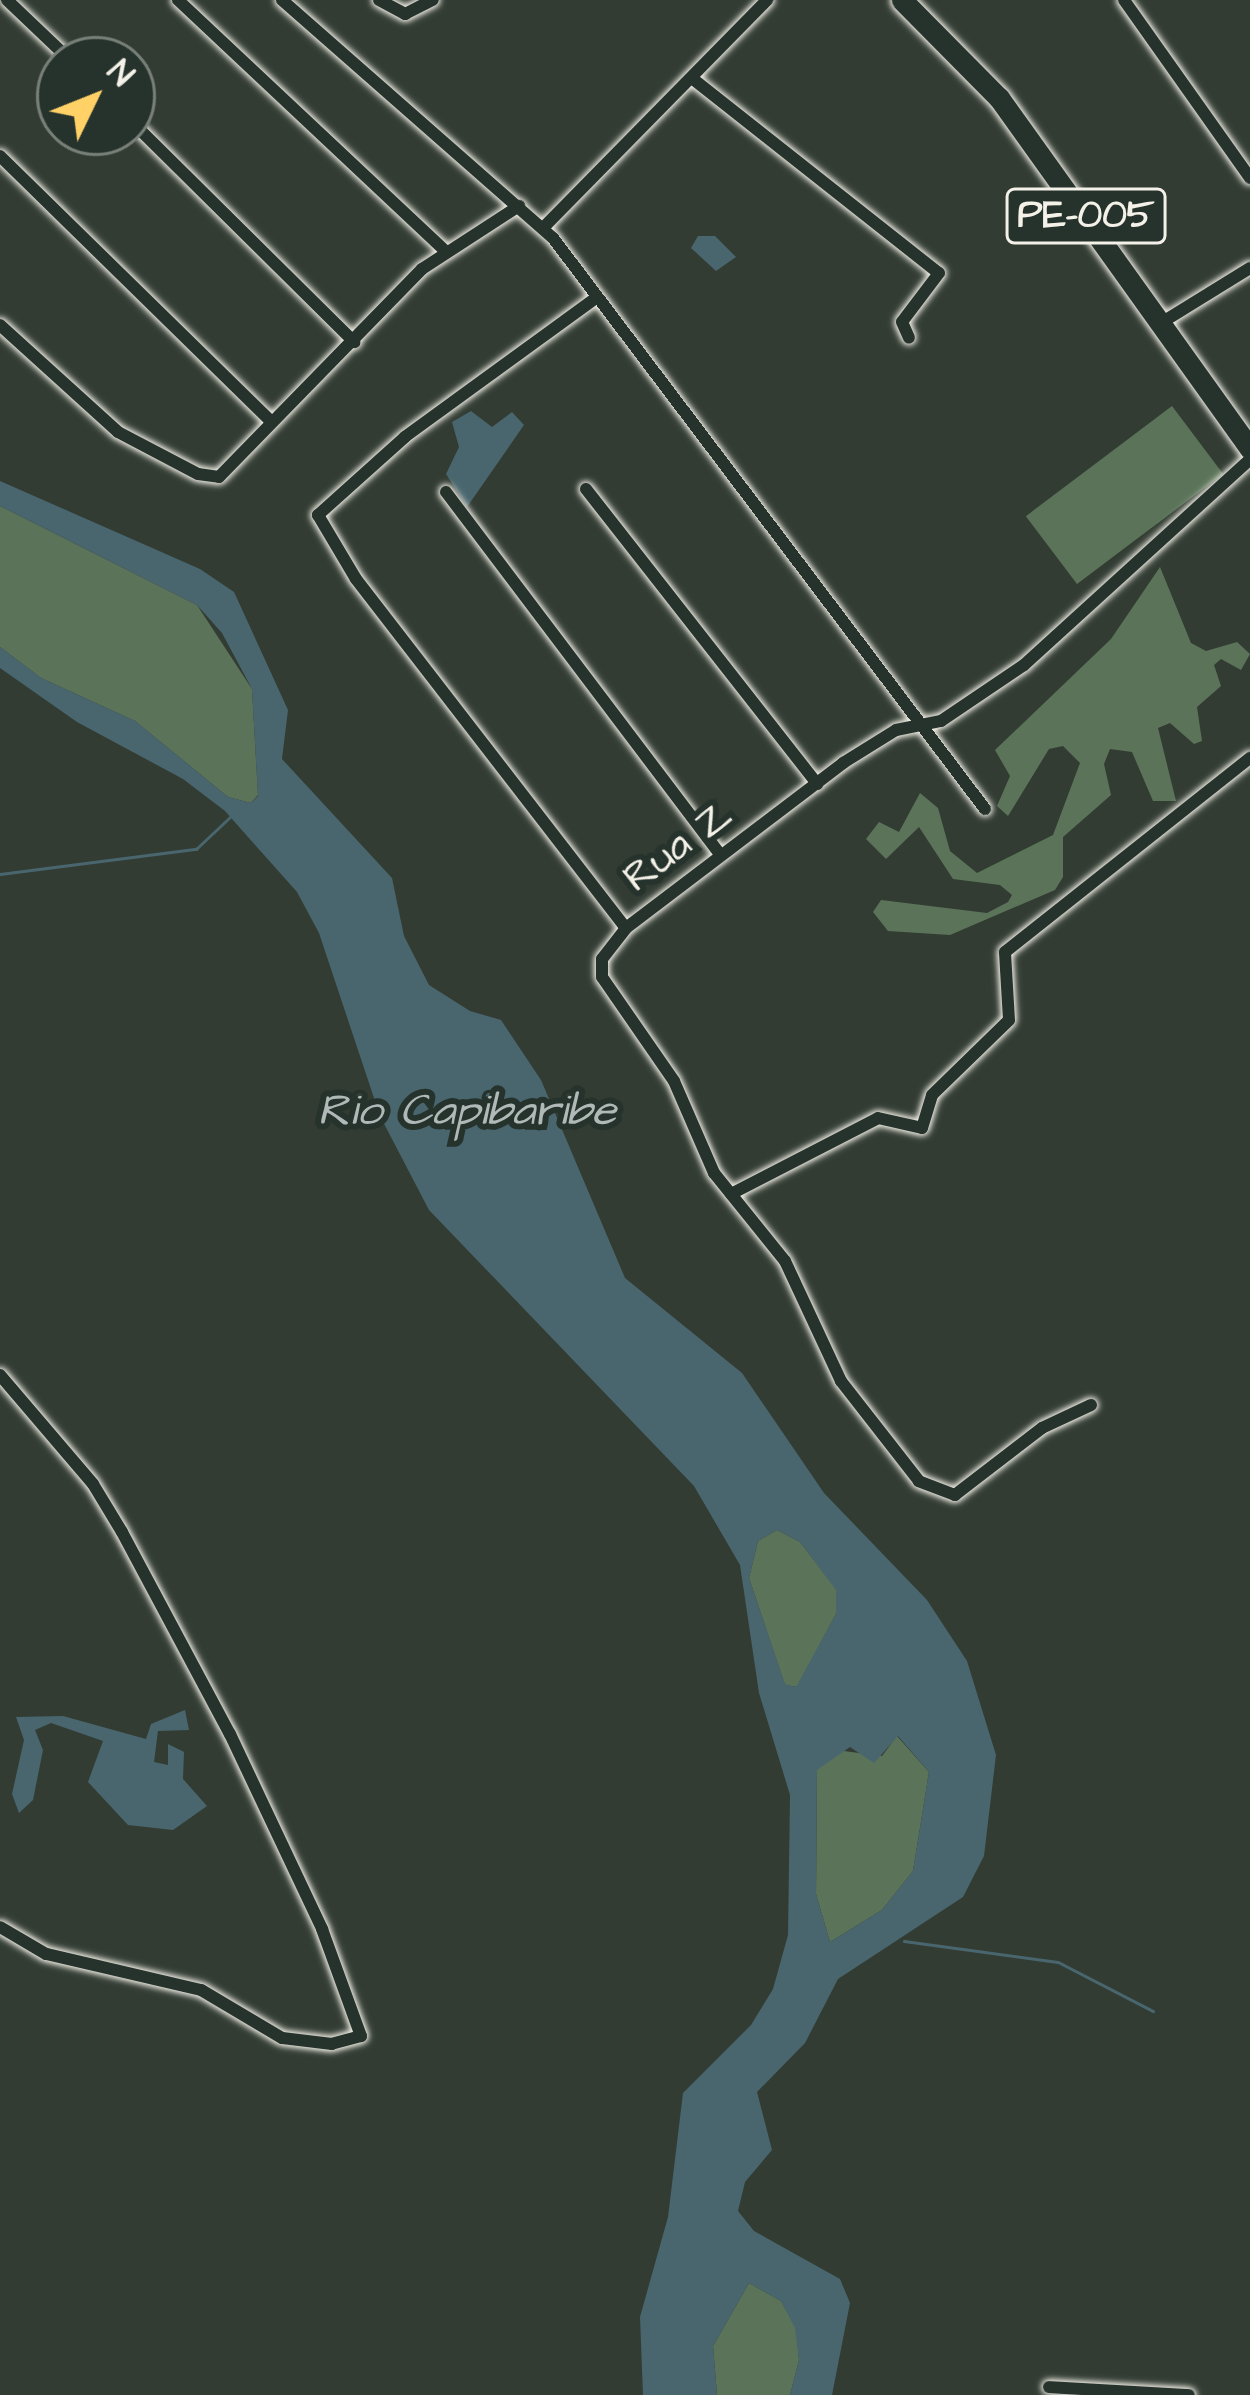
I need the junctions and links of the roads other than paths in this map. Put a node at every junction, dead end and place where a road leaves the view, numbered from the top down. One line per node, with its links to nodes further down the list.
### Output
1 (7, 0): 9 (street)
2 (178, 0): 16 (street)
3 (282, 0): 14 (street)
4 (433, 0): 8 (street)
5 (767, 0): 10 (street)
6 (902, 0): 19 (main road, PE-005)
7 (1124, 0): 13 (street)
8 (381, 2)
9 (45, 36)
10 (693, 80): 15 (street); 21 (street)
11 (156, 146): 22 (street)
12 (0, 156): 23 (street)
13 (1250, 178)
14 (519, 206): 15 (street); 16 (street)
15 (544, 228): 18 (street)
16 (446, 252): 22 (street)
17 (1250, 268): 19 (street)
18 (596, 298): 28 (street); 33 (street)
19 (1161, 322): 24 (main road, PE-005)
20 (0, 326): 23 (street)
21 (908, 338)
22 (354, 342): 23 (street)
23 (272, 422)
24 (1250, 449)
25 (1250, 459): 28 (street, Rua Z)
26 (586, 489): 30 (street)
27 (446, 493): 32 (street)
28 (924, 727): 30 (street, Rua Z); 31 (street)
29 (1250, 758): 34 (street)
30 (818, 784): 32 (street, Rua Z)
31 (985, 809)
32 (721, 855): 33 (street, Rua Z)
33 (626, 928): 34 (street, Rua Z)
34 (731, 1194): 36 (street)
35 (0, 1375): 37 (street)
36 (1091, 1406)
37 (0, 1928)
38 (1049, 2387): 39 (street)
39 (1189, 2395)

